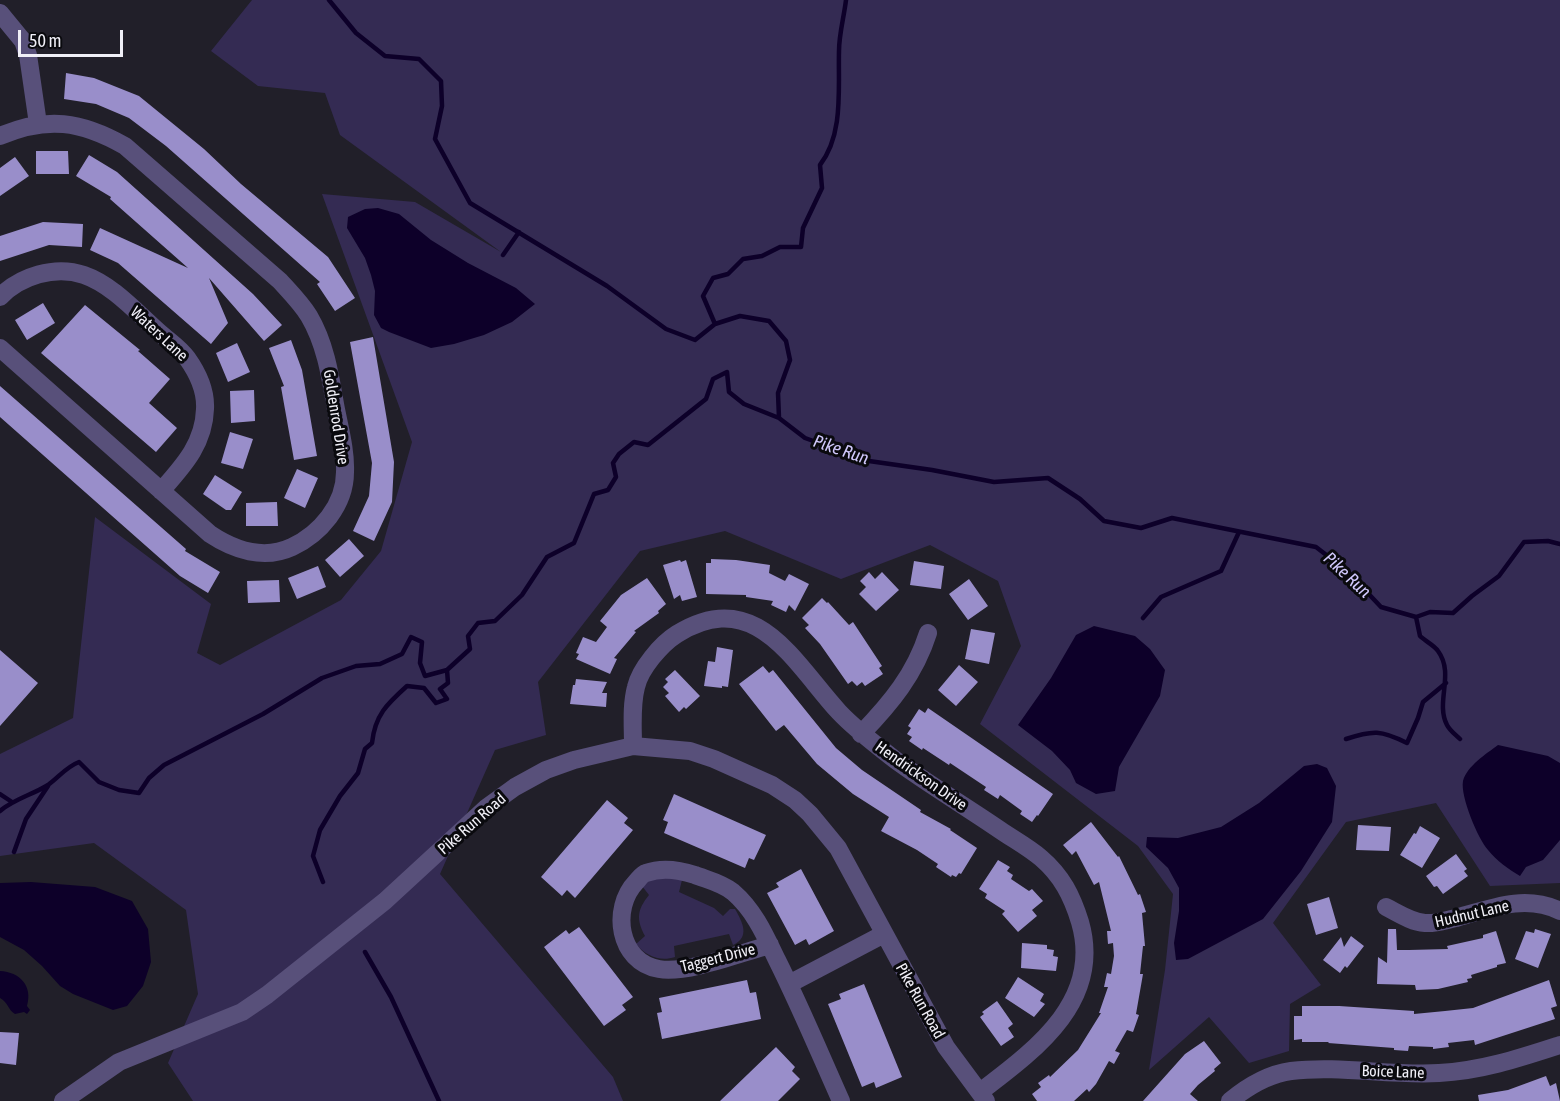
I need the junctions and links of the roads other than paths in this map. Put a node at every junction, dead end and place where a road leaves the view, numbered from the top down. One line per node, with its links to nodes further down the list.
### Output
1 (0, 12): 2 (street)
2 (38, 124): 3 (street, Goldenrod Drive); 6 (street, Goldenrod Drive)
3 (0, 136)
4 (0, 297): 6 (street, Waters Lane)
5 (0, 348): 6 (street, Goldenrod Drive)
6 (161, 491)
7 (928, 633): 8 (street)
8 (861, 734): 9 (street, Hendrickson Drive); 16 (street, Hendrickson Drive)
9 (633, 746): 12 (street, Pike Run Road); 17 (street, Pike Run Road)
10 (1386, 907): 11 (street, Hudnut Lane)
11 (1560, 911)
12 (884, 934): 14 (street); 16 (street, Pike Run Road)
13 (770, 945): 13 (street, Taggert Drive); 14 (street, Taggert Drive)
14 (789, 984): 18 (street, Taggert Drive)
15 (1560, 1045): 19 (street, Boice Lane)
16 (983, 1096)
17 (63, 1101)
18 (841, 1101)
19 (1230, 1101)

